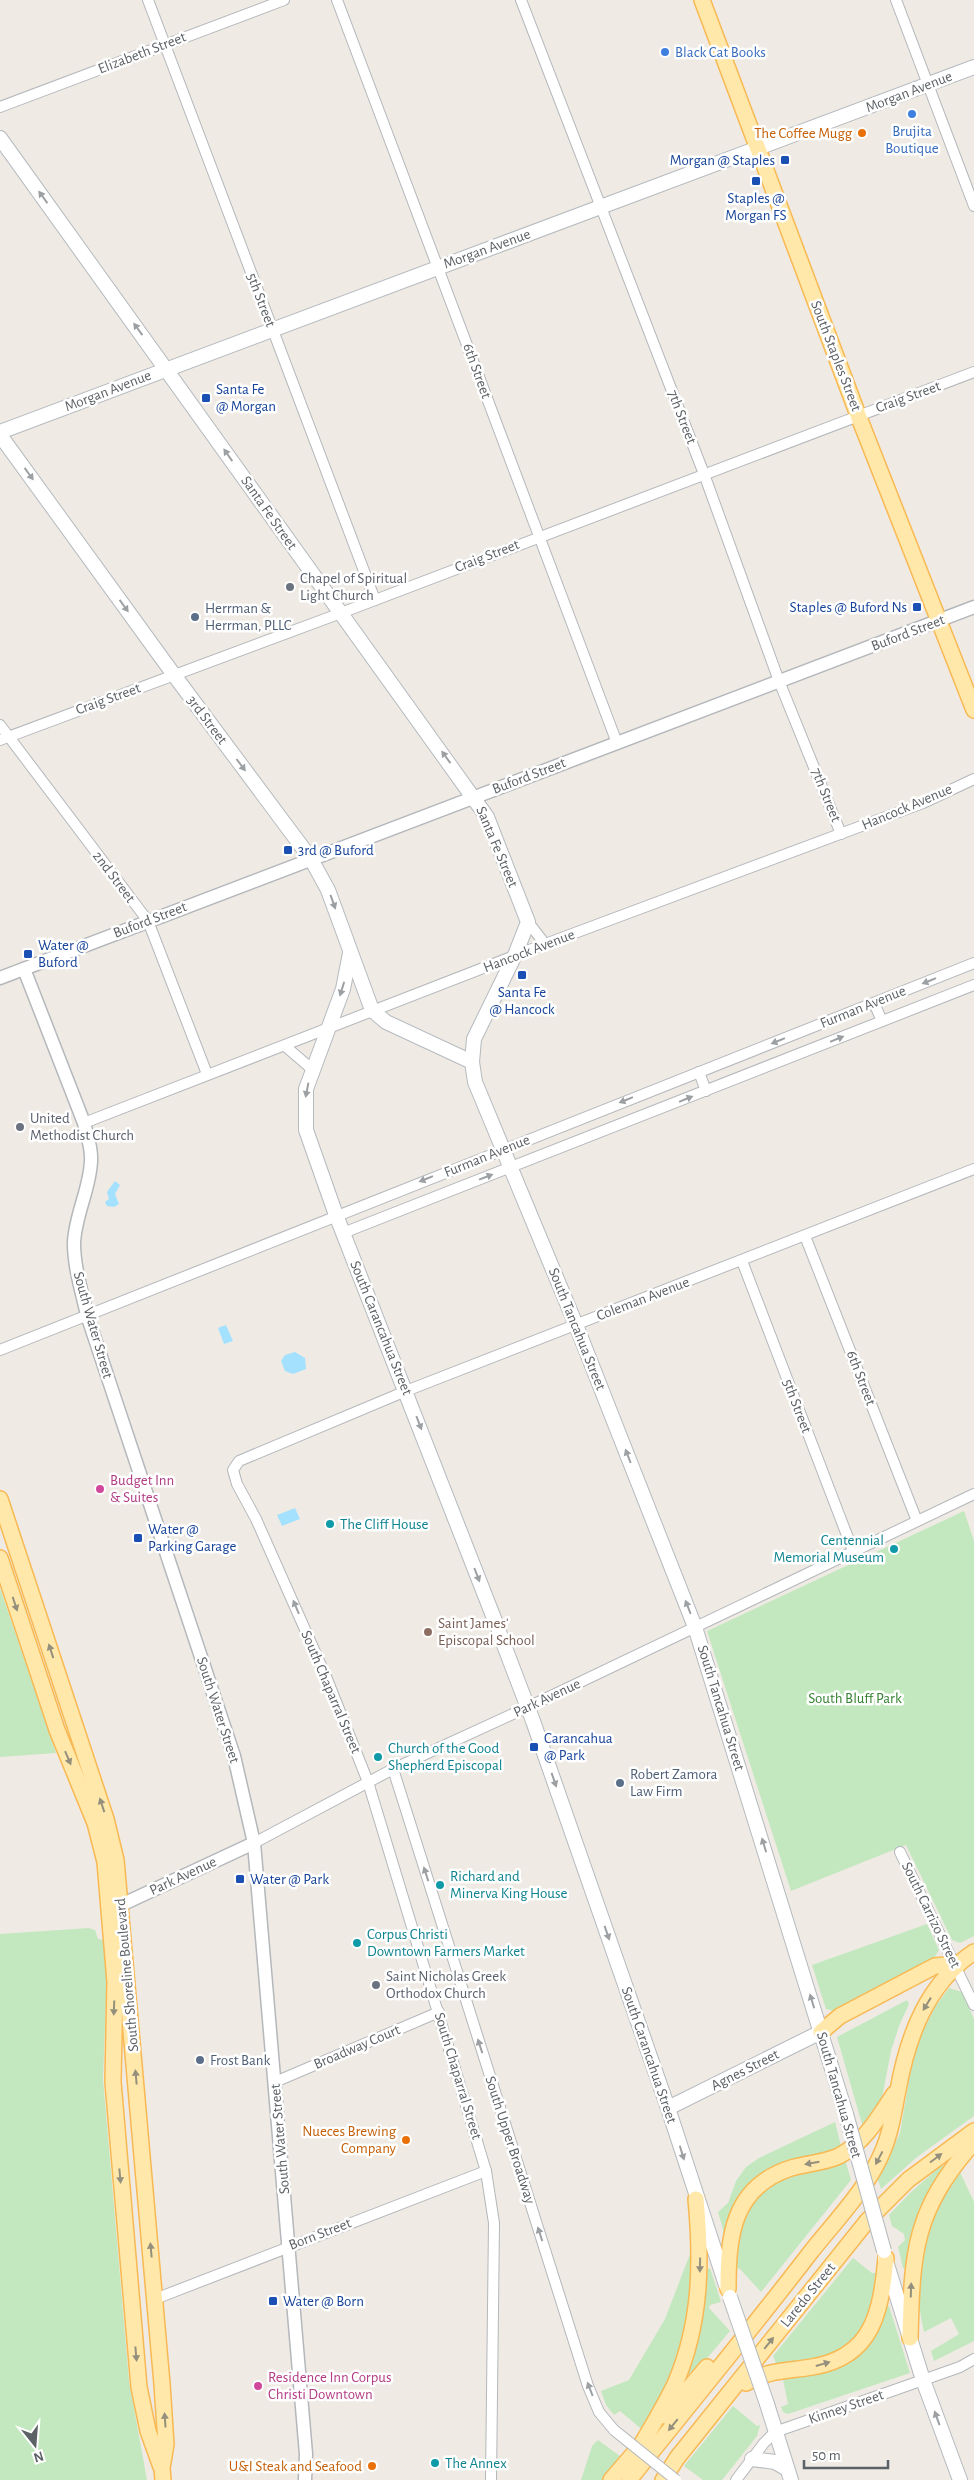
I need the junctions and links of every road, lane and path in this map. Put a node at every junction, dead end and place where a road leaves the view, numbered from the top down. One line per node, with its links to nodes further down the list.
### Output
1 (148, 0): 7 (street, 5th Street)
2 (284, 0): 7 (street, Elizabeth Street)
3 (336, 0): 15 (street, 6th Street)
4 (521, 0): 14 (street, 7th Street)
5 (702, 0): 12 (main road, South Staples Street)
6 (896, 0): 9 (street)
7 (165, 44): 10 (street, Elizabeth Street); 16 (street, 5th Street)
8 (974, 67): 9 (main road, Morgan Avenue)
9 (928, 84): 12 (main road, Morgan Avenue); 13 (street)
10 (0, 107)
11 (0, 138): 17 (main road, Santa Fe Street, one-way to 11)
12 (758, 150): 14 (main road, Morgan Avenue); 19 (main road, South Staples Street)
13 (974, 206)
14 (601, 208): 15 (main road, Morgan Avenue); 21 (street, 7th Street)
15 (438, 266): 16 (main road, Morgan Avenue); 22 (street, 6th Street)
16 (272, 329): 17 (main road, Morgan Avenue); 23 (street, 5th Street)
17 (166, 369): 20 (main road, Morgan Avenue); 25 (main road, Santa Fe Street, one-way to 17)
18 (974, 372): 19 (street, Craig Street)
19 (858, 416): 21 (street, Craig Street); 26 (main road, South Staples Street)
20 (0, 433): 27 (main road, 3rd Street, one-way to 27)
21 (704, 474): 22 (street, Craig Street); 28 (street, 7th Street)
22 (538, 536): 23 (street, Craig Street); 32 (street, 6th Street)
23 (375, 600): 25 (street, Craig Street)
24 (974, 607): 26 (street, Buford Street)
25 (340, 613): 27 (street, Craig Street); 34 (main road, Santa Fe Street, one-way to 25)
26 (940, 620): 28 (street, Buford Street); 29 (main road, South Staples Street)
27 (174, 675): 31 (street, Craig Street); 36 (main road, 3rd Street, one-way to 36)
28 (779, 681): 32 (street, Buford Street); 35 (street, 7th Street)
29 (974, 710)
30 (0, 725): 31 (street, 2nd Street)
31 (4, 738): 37 (street, 2nd Street)
32 (617, 743): 34 (street, Buford Street)
33 (974, 779): 35 (street, Hancock Avenue)
34 (475, 797): 36 (street, Buford Street); 38 (main road, Santa Fe Street)
35 (841, 834): 39 (street, Hancock Avenue)
36 (310, 859): 37 (street, Buford Street); 40 (main road, 3rd Street, one-way to 40)
37 (148, 921): 43 (street, Buford Street); 54 (street, 2nd Street)
38 (528, 922): 39 (street); 41 (main road)
39 (545, 944): 41 (street, Hancock Avenue)
40 (350, 949): 47 (main road, 3rd Street); 49 (main road, one-way to 49)
41 (515, 955): 47 (street, Hancock Avenue); 51 (main road, South Tancahua Street)
42 (974, 963): 46 (street, Furman Avenue, one-way to 46)
43 (24, 969): 44 (street, Buford Street); 56 (street, South Water Street)
44 (0, 978)
45 (974, 985): 48 (street, Furman Avenue)
46 (874, 1002): 48 (street); 53 (street, Furman Avenue, one-way to 53)
47 (372, 1010): 49 (street, Hancock Avenue); 51 (main road)
48 (882, 1021): 55 (street, Furman Avenue, one-way to 48)
49 (328, 1027): 50 (street, Hancock Avenue); 52 (main road, South Carancahua Street)
50 (285, 1046): 52 (street); 54 (street, Hancock Avenue)
51 (472, 1062): 57 (main road, South Tancahua Street)
52 (313, 1070): 60 (main road, South Carancahua Street, one-way to 60)
53 (699, 1072): 55 (street); 57 (street, Furman Avenue, one-way to 57)
54 (207, 1074): 56 (street, Hancock Avenue)
55 (706, 1091): 58 (street, Furman Avenue, one-way to 55)
56 (84, 1123): 64 (street, South Water Street)
57 (502, 1150): 58 (main road, South Tancahua Street); 60 (street, Furman Avenue, one-way to 60)
58 (510, 1168): 61 (street, Furman Avenue, one-way to 58); 65 (main road, South Tancahua Street)
59 (973, 1173): 62 (street, Coleman Avenue)
60 (336, 1215): 61 (main road, South Carancahua Street); 64 (street, Furman Avenue)
61 (343, 1233): 67 (main road, South Carancahua Street)
62 (805, 1236): 63 (street, Coleman Avenue); 71 (street, 6th Street)
63 (742, 1261): 65 (street, Coleman Avenue); 72 (street, 5th Street)
64 (87, 1315): 66 (street, Furman Avenue); 78 (street, South Water Street)
65 (576, 1325): 67 (street, Coleman Avenue); 74 (main road, South Tancahua Street, one-way to 65)
66 (0, 1350)
67 (406, 1391): 68 (street, Coleman Avenue); 75 (main road, South Carancahua Street, one-way to 75)
68 (233, 1470): 77 (street, South Chaparral Street, one-way to 68)
69 (974, 1494): 71 (street, Park Avenue)
70 (0, 1499): 80 (main road, South Shoreline Boulevard, one-way to 70)
71 (917, 1521): 72 (street, Park Avenue)
72 (853, 1550): 74 (street, Park Avenue)
73 (0, 1558): 80 (main road, South Shoreline Boulevard, one-way to 80)
74 (695, 1627): 75 (street, Park Avenue); 85 (main road, South Tancahua Street, one-way to 74)
75 (528, 1707): 76 (street, Park Avenue); 88 (main road, South Carancahua Street, one-way to 88)
76 (393, 1769): 77 (street, Park Avenue); 112 (street, South Upper Broadway, one-way to 76, bridge)
77 (368, 1782): 78 (street, Park Avenue); 84 (street, South Chaparral Street)
78 (254, 1843): 80 (street, Park Avenue); 86 (street, South Water Street)
79 (900, 1852): 82 (street, South Carrizo Street)
80 (116, 1906): 97 (main road, South Shoreline Boulevard, one-way to 80); 105 (main road, South Shoreline Boulevard, one-way to 105)
81 (974, 1952): 82 (main road)
82 (955, 1964): 83 (street, South Carrizo Street); 85 (main road); 87 (main road, one-way to 87)
83 (974, 2005)
84 (439, 2012): 86 (street, Broadway Court); 91 (street, South Chaparral Street)
85 (821, 2032): 88 (main road, Agnes Street); 94 (main road, South Tancahua Street, bridge)
86 (275, 2082): 93 (street, South Water Street)
87 (898, 2088): 95 (main road, one-way to 95); 96 (main road, one-way to 96)
88 (668, 2108): 92 (main road, South Carancahua Street, one-way to 92)
89 (974, 2132): 101 (main road, Laredo Street, one-way to 89)
90 (974, 2142): 98 (main road, one-way to 90)
91 (486, 2171): 93 (street, Born Street); 108 (street, South Chaparral Street)
92 (696, 2199): 96 (main road, South Carancahua Street); 103 (main road, one-way to 103)
93 (289, 2246): 97 (street, Born Street); 107 (street, South Water Street)
94 (884, 2254): 98 (main road, South Tancahua Street); 101 (main road, one-way to 94)
95 (781, 2291): 103 (main road); 110 (main road, one-way to 110)
96 (729, 2293): 102 (main road, South Carancahua Street, bridge)
97 (155, 2299): 105 (main road, South Shoreline Boulevard, one-way to 97)
98 (910, 2338): 100 (main road, South Tancahua Street)
99 (974, 2359): 100 (street, Kinney Street)
100 (923, 2380): 102 (street, Kinney Street); 114 (main road, South Tancahua Street, one-way to 100)
101 (728, 2394): 111 (main road, Laredo Street)
102 (775, 2432): 104 (street); 106 (main road, South Carancahua Street)
103 (641, 2445): 109 (main road)
104 (752, 2459): 106 (main road); 113 (street)
105 (162, 2474)
106 (789, 2474)
107 (305, 2480)
108 (491, 2480)
109 (611, 2480)
110 (628, 2480)
111 (663, 2480)
112 (676, 2480)
113 (736, 2480)
114 (960, 2480)

